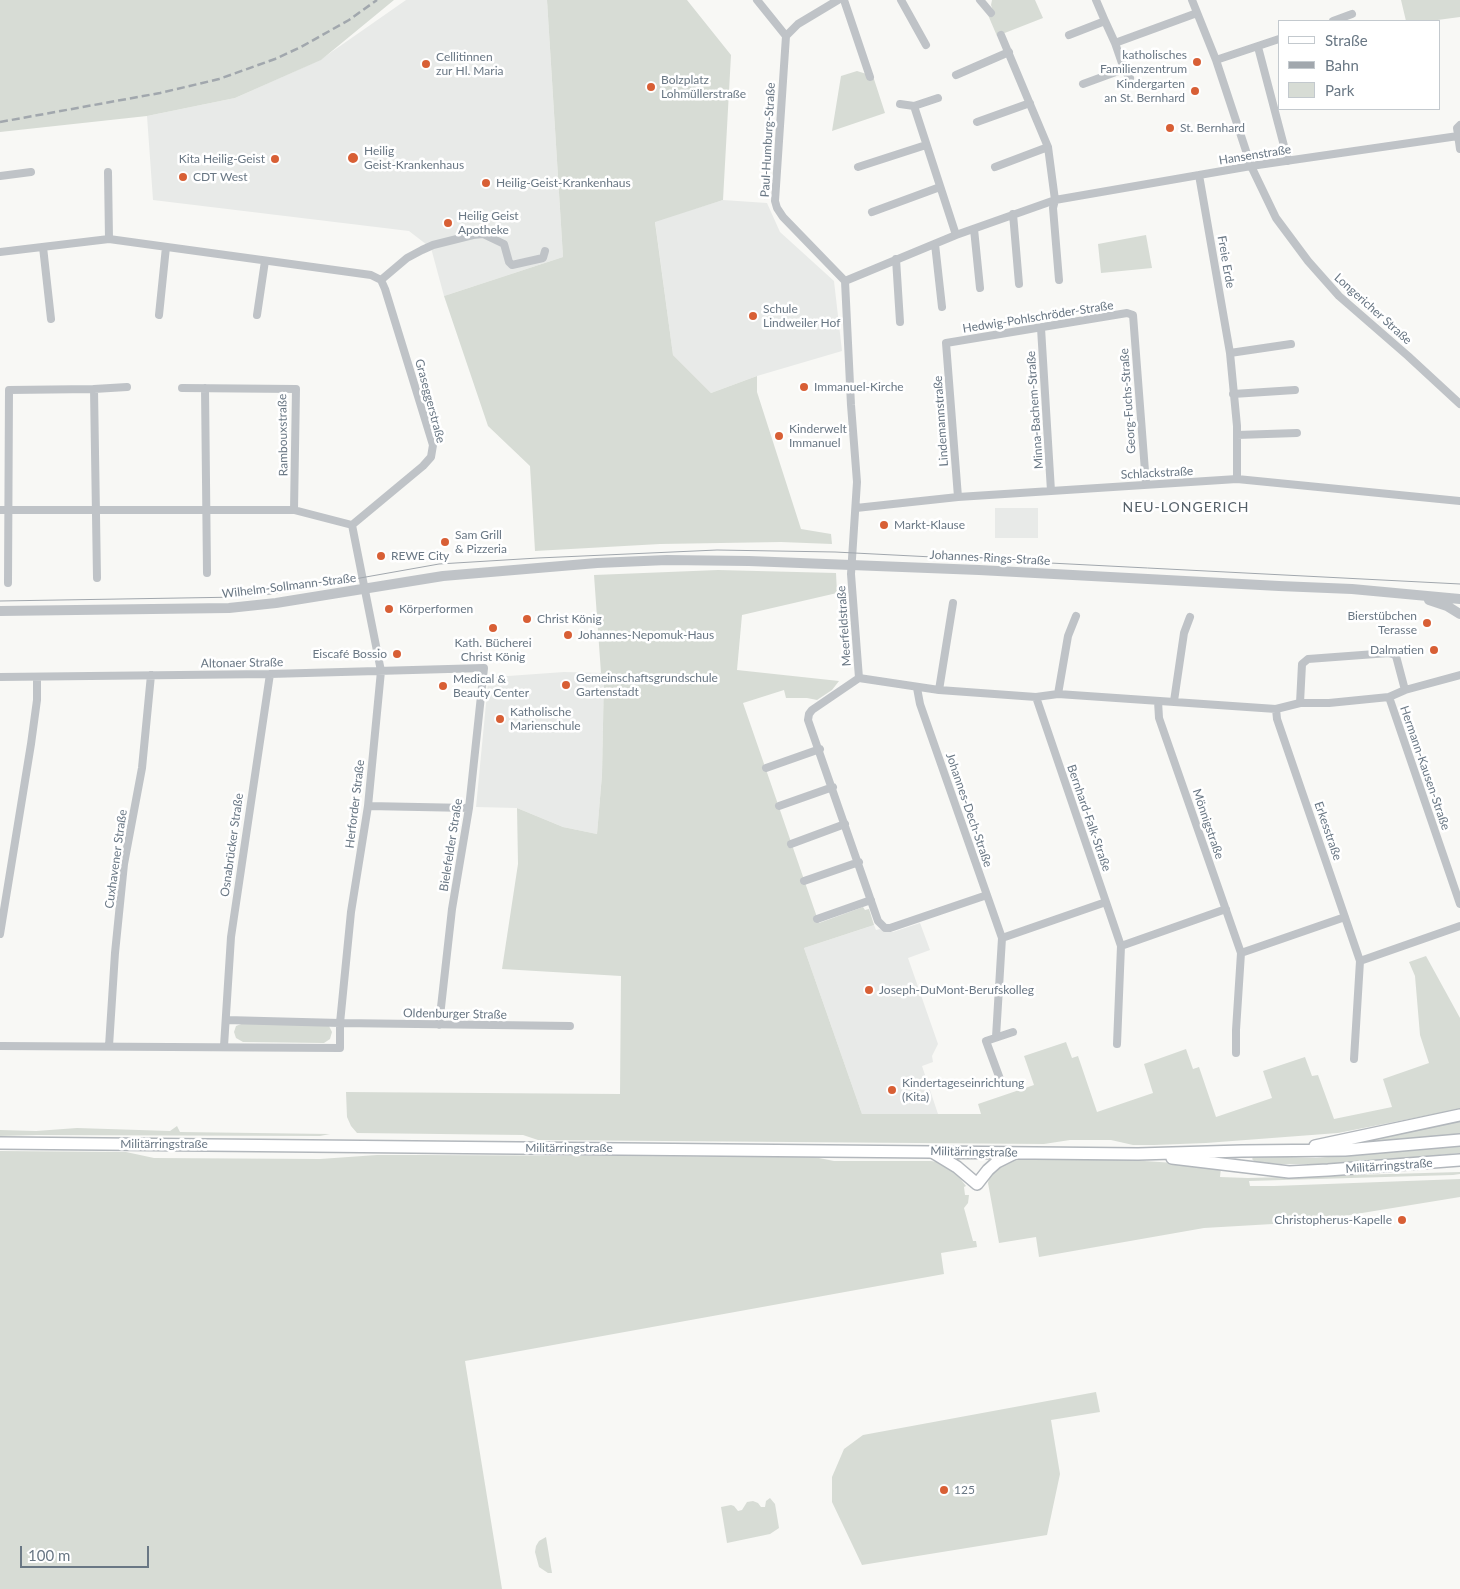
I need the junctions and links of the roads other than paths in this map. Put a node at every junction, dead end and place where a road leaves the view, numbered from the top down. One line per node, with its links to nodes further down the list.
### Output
1 (757, 0): 15 (street)
2 (838, 0): 15 (street)
3 (844, 0): 24 (street)
4 (901, 0): 18 (street)
5 (980, 0): 9 (street)
6 (1096, 0): 12 (street)
7 (1192, 0): 8 (street, Longericher Straße)
8 (1197, 13): 17 (street); 21 (street, Longericher Straße)
9 (991, 14)
10 (1352, 14): 11 (street)
11 (1338, 20)
12 (1105, 21): 14 (street); 17 (street)
13 (1001, 35): 20 (street)
14 (1069, 35)
15 (786, 36): 61 (street, Paul-Humburg-Straße)
16 (1278, 39): 19 (street)
17 (1115, 43): 22 (street)
18 (926, 45)
19 (1258, 46): 21 (street); 37 (street)
20 (1009, 52): 23 (street); 29 (street)
21 (1216, 60): 38 (street, Longericher Straße)
22 (1124, 69): 25 (street); 26 (street)
23 (956, 75)
24 (870, 77)
25 (1130, 78)
26 (1083, 84)
27 (938, 98): 30 (street)
28 (900, 104): 30 (street)
29 (1030, 104): 31 (street); 35 (street)
30 (914, 106): 34 (street)
31 (977, 122)
32 (1460, 124): 33 (street)
33 (1458, 136): 36 (street); 37 (street, Hansenstraße)
34 (926, 145): 39 (street); 45 (street)
35 (1048, 147): 40 (street); 46 (street)
36 (1460, 149)
37 (1288, 161): 38 (street, Hansenstraße)
38 (1251, 166): 43 (street, Hansenstraße); 80 (street, Longericher Straße)
39 (858, 167)
40 (995, 167)
41 (31, 172): 44 (street)
42 (108, 172): 51 (street)
43 (1199, 175): 46 (street, Hansenstraße); 73 (street, Freie Erde)
44 (0, 176)
45 (940, 187): 47 (street); 50 (street)
46 (1056, 200): 48 (street, Hansenstraße); 60 (street)
47 (872, 212)
48 (1013, 214): 49 (street, Hansenstraße); 62 (street)
49 (974, 229): 50 (street, Hansenstraße); 63 (street)
50 (956, 235): 52 (street, Hansenstraße)
51 (109, 239): 53 (street); 54 (street)
52 (935, 244): 57 (street, Hansenstraße); 64 (street)
53 (43, 247): 56 (street); 68 (street)
54 (166, 247): 58 (street); 66 (street)
55 (545, 250): 59 (street)
56 (0, 252)
57 (896, 259): 61 (street, Hansenstraße); 69 (street)
58 (265, 261): 59 (street); 65 (street)
59 (381, 280): 93 (street, Graseggerstraße)
60 (1059, 280)
61 (845, 281): 88 (street)
62 (1019, 284)
63 (980, 288)
64 (942, 307)
65 (257, 315)
66 (159, 316)
67 (1133, 316): 70 (street, Hedwig-Pohlschröder-Straße); 84 (street, Georg-Fuchs-Straße)
68 (52, 319)
69 (900, 322)
70 (1041, 328): 71 (street, Hedwig-Pohlschröder-Straße); 85 (street, Minna-Bachem-Straße)
71 (946, 343): 86 (street, Lindemannstraße)
72 (1291, 344): 73 (street)
73 (1230, 353): 79 (street, Freie Erde)
74 (127, 387): 75 (street)
75 (94, 388): 90 (street); 91 (street)
76 (182, 388): 77 (street, Rambouxstraße)
77 (205, 388): 89 (street); 92 (street, Rambouxstraße)
78 (1295, 390): 79 (street)
79 (1233, 394): 82 (street, Freie Erde)
80 (1460, 404)
81 (1297, 433): 82 (street)
82 (1237, 435): 83 (street, Freie Erde)
83 (1237, 480): 84 (street, Schlackstraße); 87 (street, Schlackstraße)
84 (1146, 484): 85 (street, Schlackstraße)
85 (1051, 491): 86 (street, Schlackstraße)
86 (958, 497): 88 (street, Schlackstraße)
87 (1460, 501)
88 (856, 508): 94 (street)
89 (206, 509): 91 (street); 92 (street); 96 (street)
90 (4, 510): 91 (street); 98 (street)
91 (97, 510): 97 (street)
92 (294, 510): 93 (street)
93 (352, 525): 99 (street)
94 (851, 564): 95 (street, Johannes-Rings-Straße); 100 (street, Johannes-Rings-Straße); 114 (street, Meerfeldstraße)
95 (519, 570): 99 (street, Wilhelm-Sollmann-Straße)
96 (206, 573)
97 (97, 578)
98 (8, 583)
99 (365, 588): 103 (street, Wilhelm-Sollmann-Straße); 108 (street, Herforder Straße)
100 (1412, 595): 101 (street, Johannes-Rings-Straße); 104 (street)
101 (1460, 599)
102 (953, 603): 116 (street)
103 (0, 610)
104 (1460, 614)
105 (1076, 616): 118 (street)
106 (1190, 617): 122 (street)
107 (484, 668): 108 (street, Altonaer Straße); 130 (street, Bielefelder Straße)
108 (381, 671): 109 (street, Altonaer Straße); 128 (street, Herforder Straße)
109 (270, 674): 110 (street, Altonaer Straße); 148 (street, Osnabrücker Straße)
110 (152, 675): 113 (street, Altonaer Straße); 156 (street, Cuxhavener Straße)
111 (1460, 675): 117 (street)
112 (0, 677): 113 (street, Altonaer Straße)
113 (37, 678): 143 (street)
114 (859, 678): 115 (street); 125 (street, Meerfeldstraße)
115 (917, 688): 116 (street); 135 (street, Johannes-Dech-Straße)
116 (939, 690): 120 (street)
117 (1406, 690): 119 (street); 123 (street)
118 (1058, 694): 120 (street); 121 (street)
119 (1389, 696): 123 (street); 138 (street, Hermann-Kausen-Straße)
120 (1036, 697): 137 (street, Bernhard-Falk-Straße)
121 (1158, 701): 122 (street); 139 (street, Mönnigstraße)
122 (1174, 701): 124 (street)
123 (1300, 703): 124 (street)
124 (1276, 709): 140 (street, Erkesstraße)
125 (820, 749): 126 (street); 127 (street, Meerfeldstraße)
126 (766, 768)
127 (833, 787): 129 (street); 131 (street, Meerfeldstraße)
128 (368, 806): 130 (street); 149 (street, Herforder Straße)
129 (779, 806)
130 (469, 808): 150 (street, Bielefelder Straße)
131 (845, 824): 132 (street); 133 (street, Meerfeldstraße)
132 (791, 844)
133 (859, 862): 134 (street); 136 (street, Meerfeldstraße)
134 (804, 881)
135 (986, 895): 136 (street, Meerfeldstraße); 144 (street, Johannes-Dech-Straße)
136 (871, 900): 141 (street)
137 (1106, 902): 144 (street); 145 (street, Bernhard-Falk-Straße)
138 (1460, 904)
139 (1226, 909): 145 (street); 146 (street, Mönnigstraße)
140 (1345, 917): 146 (street); 147 (street, Erkesstraße)
141 (817, 919)
142 (1460, 926): 147 (street)
143 (0, 934)
144 (1002, 938): 153 (street, Johannes-Dech-Straße)
145 (1122, 946): 154 (street, Bernhard-Falk-Straße)
146 (1241, 953): 158 (street, Mönnigstraße)
147 (1360, 961): 159 (street, Erkesstraße)
148 (226, 1020): 149 (street, Oldenburger Straße); 157 (street)
149 (340, 1023): 150 (street, Oldenburger Straße); 157 (street)
150 (439, 1025): 151 (street, Oldenburger Straße)
151 (570, 1026)
152 (1012, 1032): 153 (street)
153 (996, 1037): 160 (street, Johannes-Dech-Straße)
154 (1117, 1044)
155 (0, 1046): 156 (street)
156 (109, 1046): 157 (street)
157 (224, 1046)
158 (1236, 1053)
159 (1354, 1059)
160 (1000, 1079)
161 (1460, 1115): 165 (main road)
162 (1460, 1140): 165 (main road, Militärringstraße)
163 (0, 1143): 166 (main road, Militärringstraße)
164 (1242, 1151): 165 (main road, Militärringstraße); 168 (main road, Militärringstraße); 170 (main road)
165 (1296, 1151)
166 (932, 1152): 167 (main road, Militärringstraße); 167 (main road)
167 (1016, 1153): 168 (main road, Militärringstraße)
168 (1138, 1154): 170 (main road, Militärringstraße)
169 (1460, 1160): 170 (main road, Militärringstraße)
170 (1242, 1167)

